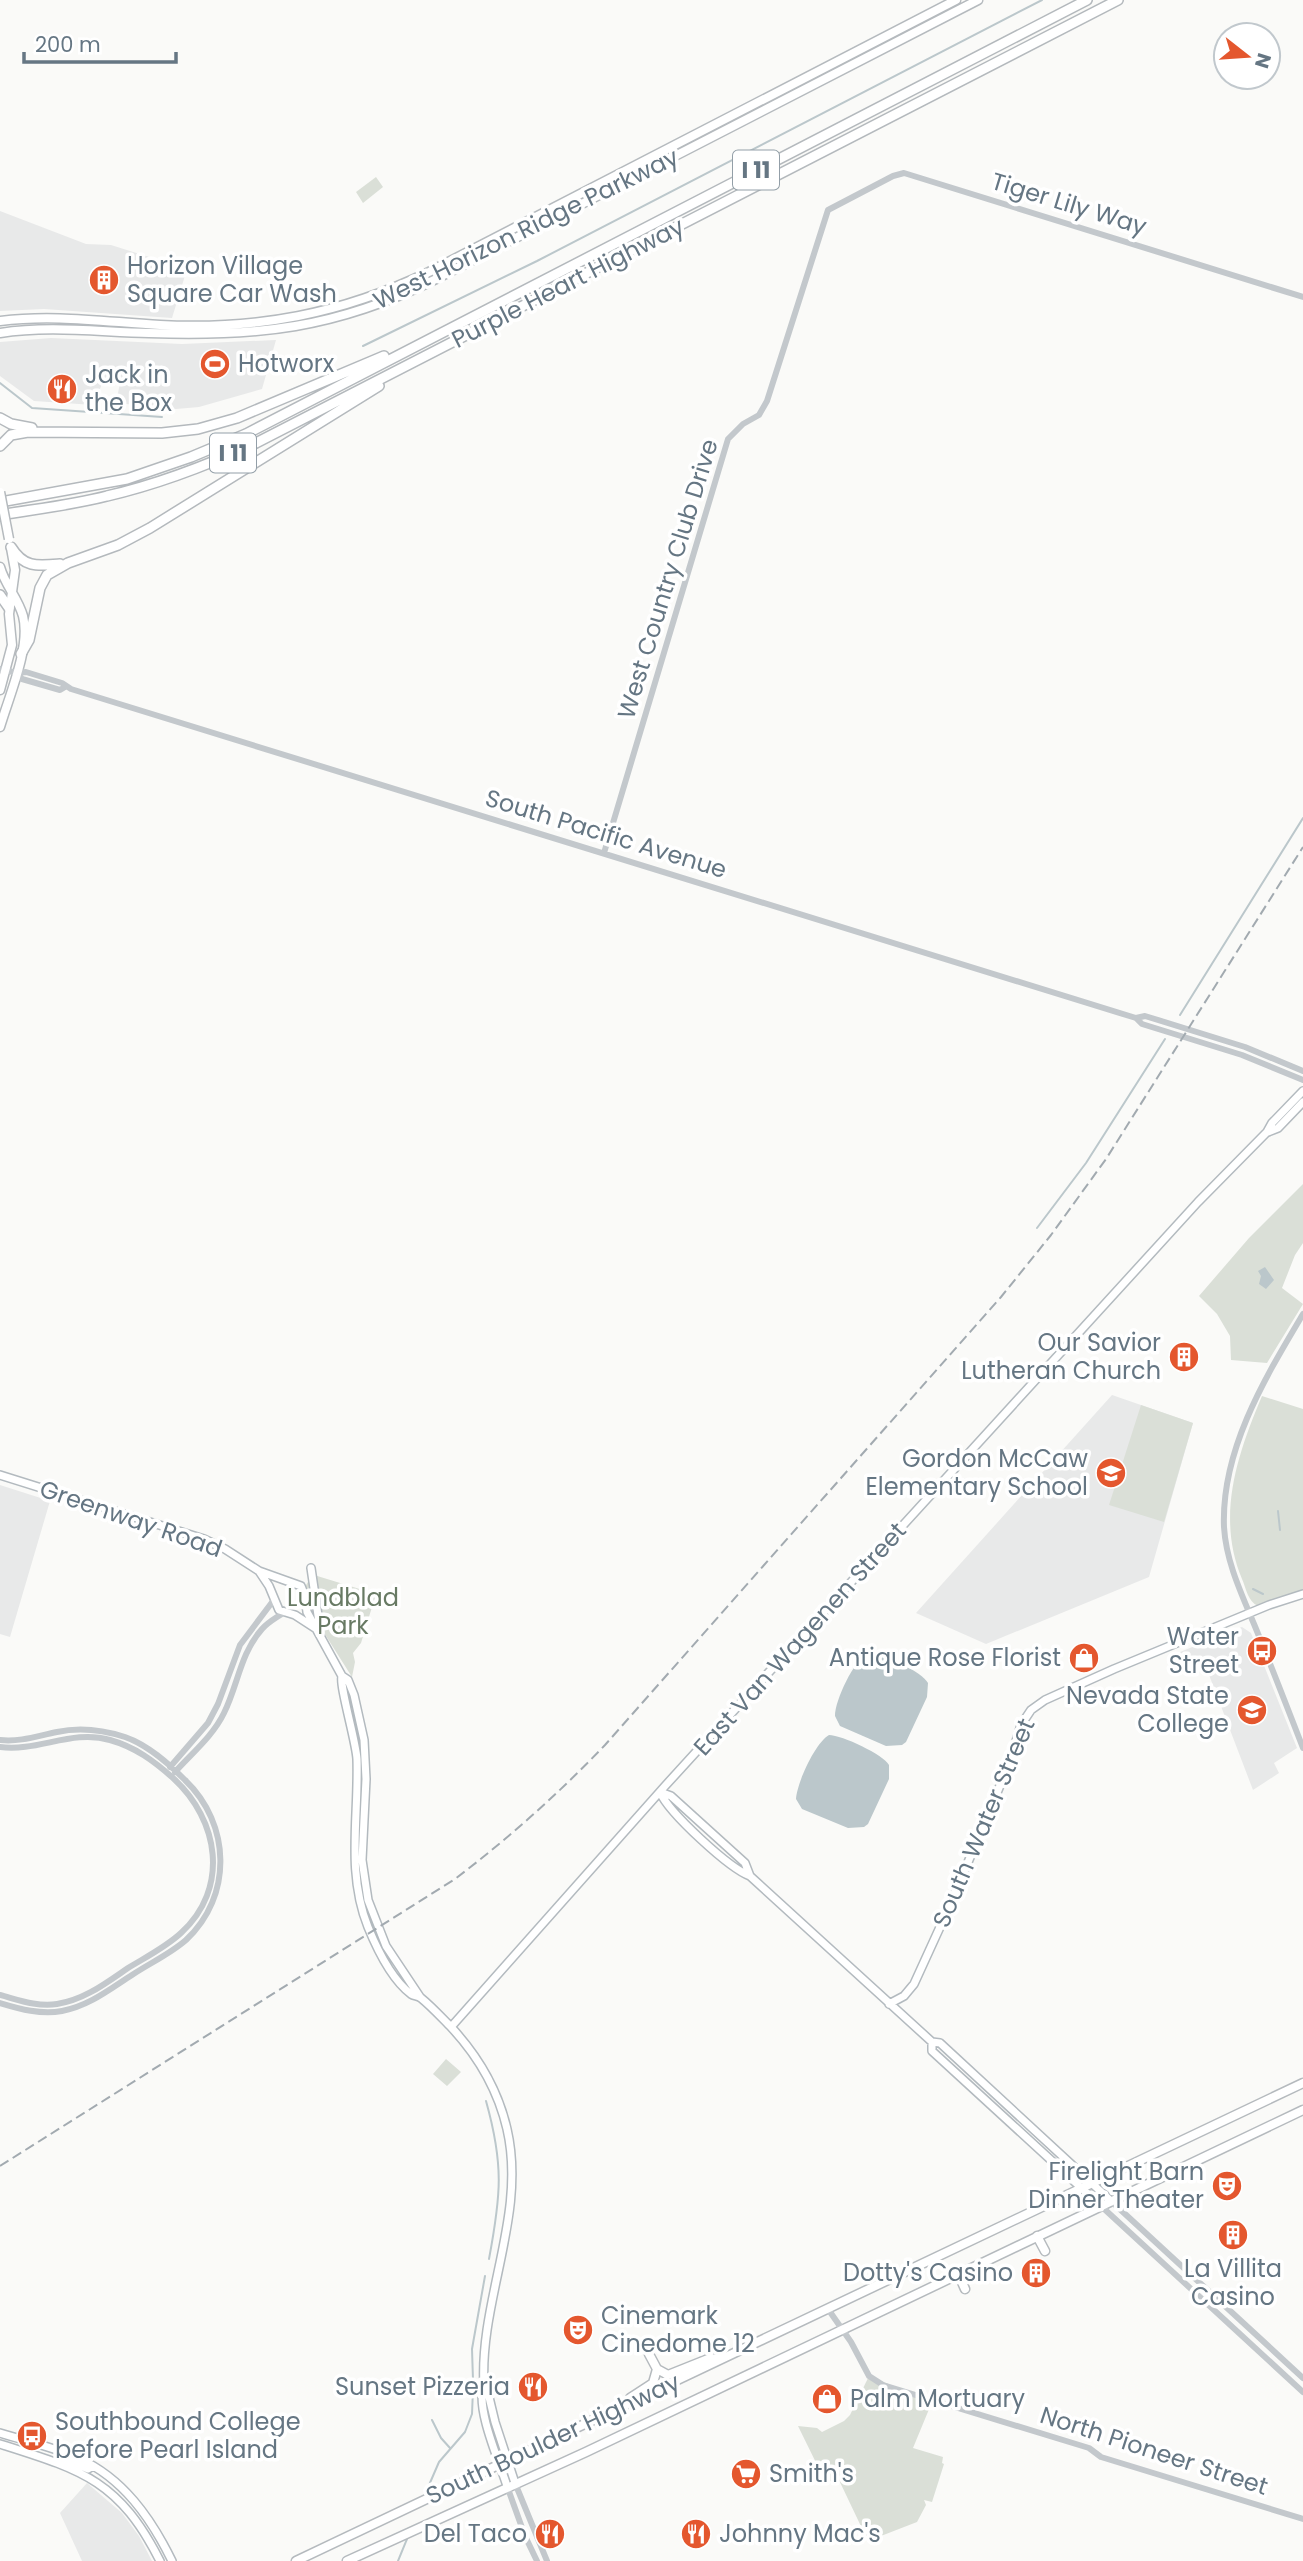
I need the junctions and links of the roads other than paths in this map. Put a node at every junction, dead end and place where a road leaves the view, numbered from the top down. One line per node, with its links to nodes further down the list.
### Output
1 (956, 0): 5 (main road, West Horizon Ridge Parkway)
2 (978, 0): 6 (main road, West Horizon Ridge Parkway)
3 (1087, 0): 19 (highway, Purple Heart Highway / I 11)
4 (1118, 0): 20 (highway, Purple Heart Highway / I 11)
5 (671, 145): 6 (main road); 8 (main road, West Horizon Ridge Parkway)
6 (695, 146): 9 (main road, West Horizon Ridge Parkway)
7 (828, 210): 10 (street, Tiger Lily Way); 38 (street, West Country Club Drive)
8 (473, 250): 9 (main road); 11 (main road, West Horizon Ridge Parkway)
9 (434, 279): 11 (main road, West Horizon Ridge Parkway)
10 (1303, 297)
11 (355, 307): 14 (main road, West Horizon Ridge Parkway); 18 (main road, West Horizon Ridge Parkway)
12 (0, 321): 13 (main road, West Horizon Ridge Parkway)
13 (111, 321): 15 (main road, West Horizon Ridge Parkway); 16 (main road)
14 (276, 321): 15 (main road, West Horizon Ridge Parkway); 18 (main road)
15 (191, 330): 16 (main road, West Horizon Ridge Parkway); 18 (main road, West Horizon Ridge Parkway)
16 (110, 331): 17 (main road, West Horizon Ridge Parkway)
17 (0, 332)
18 (254, 333)
19 (425, 340): 22 (highway); 25 (highway, Purple Heart Highway / I 11)
20 (450, 344): 26 (highway, Purple Heart Highway / I 11); 28 (highway)
21 (0, 418): 22 (highway)
22 (44, 430): 23 (highway)
23 (0, 446)
24 (0, 492): 27 (main road, bridge)
25 (0, 502)
26 (0, 515)
27 (10, 543): 28 (highway); 30 (main road)
28 (68, 563): 33 (highway)
29 (0, 567): 30 (main road)
30 (12, 593): 32 (main road); 33 (main road)
31 (0, 595): 32 (highway)
32 (9, 608): 34 (main road)
33 (21, 654): 35 (main road)
34 (3, 669): 35 (street, South Pacific Avenue); 36 (main road)
35 (17, 673): 37 (main road); 38 (street, South Pacific Avenue)
36 (0, 690)
37 (0, 727)
38 (604, 853): 39 (street, South Pacific Avenue)
39 (1136, 1018): 40 (street, South Pacific Avenue); 41 (street, South Pacific Avenue)
40 (1303, 1071)
41 (1303, 1080)
42 (1303, 1091): 44 (main road, East Van Wagenen Street)
43 (1303, 1102): 44 (main road, East Van Wagenen Street)
44 (1267, 1132): 61 (main road, East Van Wagenen Street)
45 (1303, 1314): 54 (street)
46 (0, 1475): 48 (main road, Greenway Road)
47 (311, 1568): 56 (main road)
48 (259, 1571): 49 (main road, Greenway Road); 51 (main road, Greenway Road)
49 (286, 1581): 51 (main road); 52 (main road)
50 (1303, 1594): 54 (main road, South Water Street)
51 (273, 1598): 53 (main road); 60 (street)
52 (305, 1601): 53 (main road); 55 (main road)
53 (286, 1613): 55 (main road); 60 (street)
54 (1250, 1613): 59 (street); 64 (main road, South Water Street)
55 (315, 1628): 56 (main road)
56 (320, 1637): 65 (main road)
57 (0, 1740): 60 (street)
58 (0, 1747): 60 (street)
59 (1303, 1748)
60 (171, 1771): 62 (street); 63 (street)
61 (660, 1793): 64 (main road); 65 (main road, East Van Wagenen Street)
62 (0, 1994)
63 (0, 2003)
64 (889, 2004): 66 (main road)
65 (451, 2027): 91 (main road)
66 (932, 2042): 69 (main road); 70 (main road)
67 (1303, 2083): 69 (main road, South Boulder Highway)
68 (1303, 2110): 71 (main road, South Boulder Highway)
69 (1091, 2183): 70 (main road, South Boulder Highway); 71 (main road)
70 (1081, 2188): 72 (main road); 79 (main road, South Boulder Highway)
71 (1111, 2201): 72 (main road, South Boulder Highway); 77 (street)
72 (1101, 2206): 73 (main road, South Boulder Highway); 78 (street)
73 (1037, 2236): 74 (main road); 75 (main road, South Boulder Highway)
74 (1045, 2251)
75 (958, 2273): 76 (main road); 80 (main road, South Boulder Highway)
76 (965, 2289)
77 (1208, 2290): 78 (street); 81 (street)
78 (1201, 2298): 82 (street)
79 (828, 2309): 80 (street, North Pioneer Street); 84 (main road, South Boulder Highway)
80 (841, 2329): 95 (main road, South Boulder Highway); 97 (street, North Pioneer Street)
81 (1253, 2332): 82 (street); 86 (street)
82 (1246, 2340): 87 (street)
83 (649, 2354): 85 (main road)
84 (726, 2357): 85 (main road); 88 (main road, South Boulder Highway)
85 (657, 2368): 88 (main road)
86 (1303, 2378)
87 (1303, 2392)
88 (610, 2412): 91 (main road, South Boulder Highway)
89 (0, 2433): 93 (main road)
90 (0, 2445): 92 (main road)
91 (503, 2462): 95 (main road); 100 (main road, South Boulder Highway)
92 (60, 2463): 93 (main road); 96 (main road)
93 (93, 2466): 94 (main road)
94 (116, 2483): 96 (main road); 99 (main road)
95 (511, 2484): 101 (main road, South Boulder Highway); 102 (street); 103 (street)
96 (110, 2491): 98 (main road)
97 (1303, 2519)
98 (160, 2561)
99 (172, 2561)
100 (296, 2561)
101 (347, 2561)
102 (537, 2561)
103 (547, 2561)

